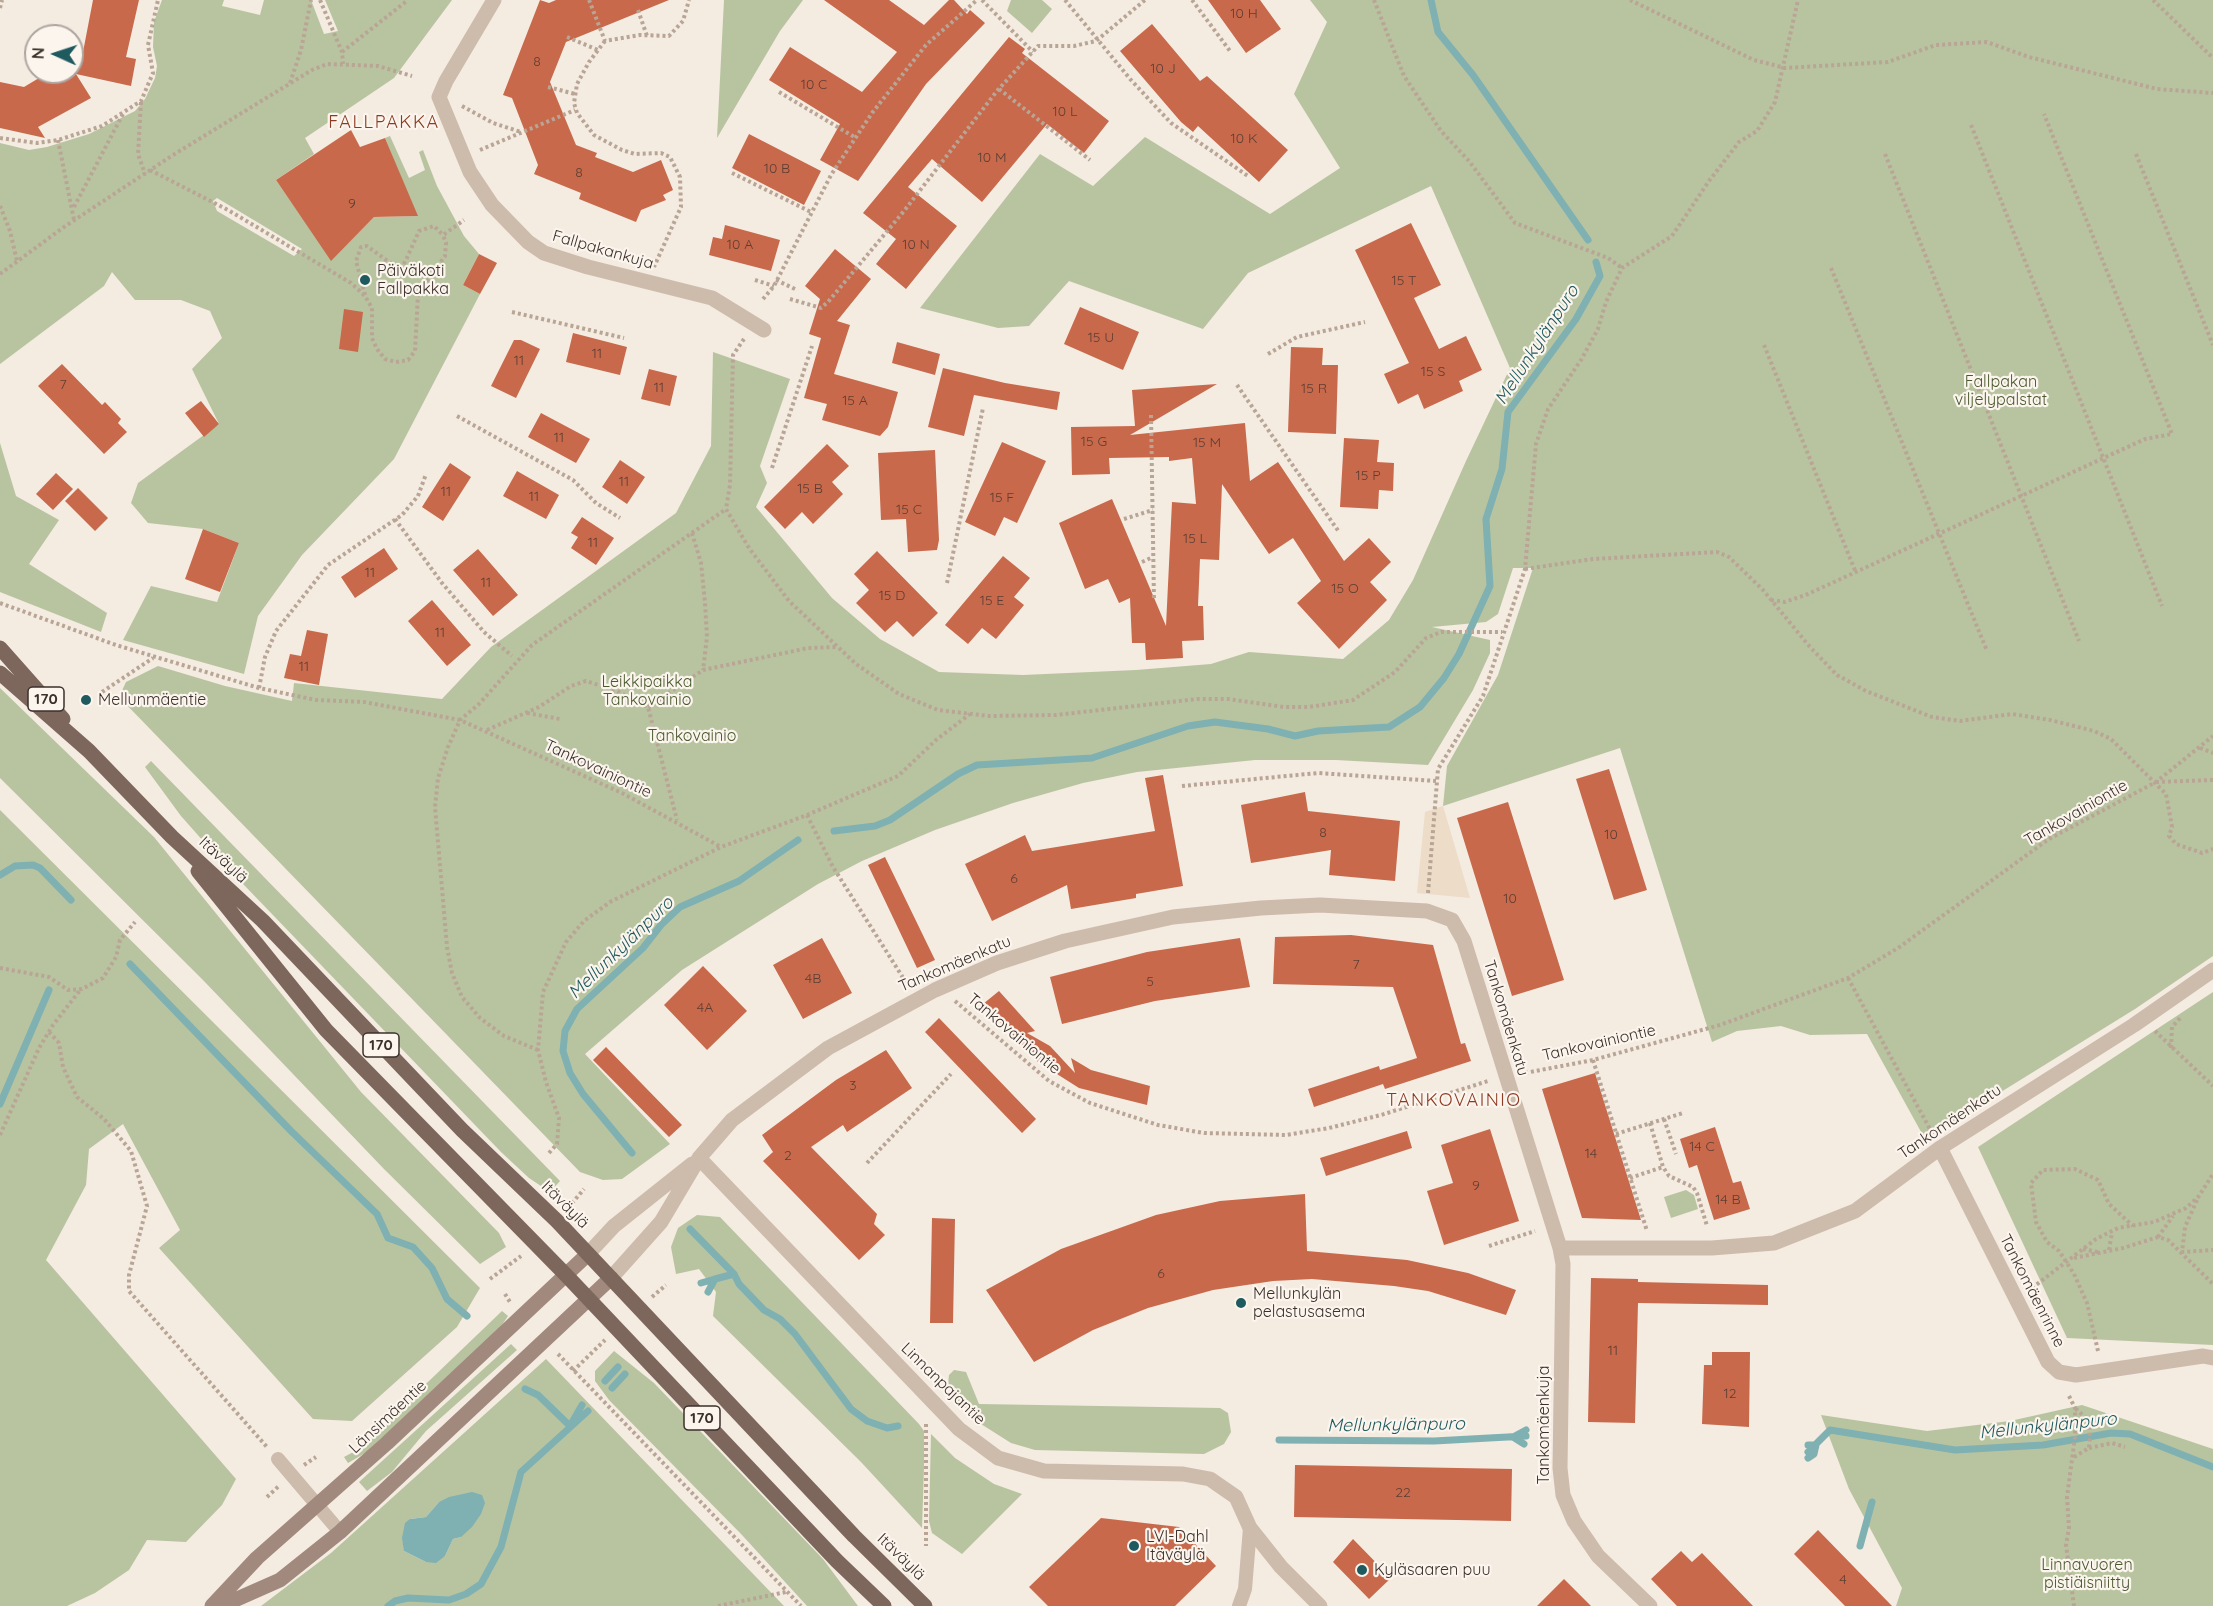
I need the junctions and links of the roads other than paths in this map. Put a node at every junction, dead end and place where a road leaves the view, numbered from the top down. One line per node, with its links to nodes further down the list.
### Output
1 (494, 0): 2 (street, Fallpakankuja)
2 (764, 330)
3 (0, 648): 5 (main road, Itäväylä / 170)
4 (0, 673): 5 (main road, Itäväylä / 170)
5 (89, 752): 6 (main road, Itäväylä / 170)
6 (172, 837): 11 (main road, Itäväylä / 170); 12 (main road, Itäväylä / 170)
7 (2213, 970): 8 (street, Tankomäenkatu)
8 (1940, 1148): 10 (street, Tankomäenkatu); 15 (street, Tankomäenrinne)
9 (699, 1158): 10 (street, Tankomäenkatu); 11 (street, Tankomäenkatu); 13 (street, Tankomäenkatu); 18 (street, Linnanpajantie)
10 (1560, 1248): 26 (street, Tankomäenkuja)
11 (588, 1254): 12 (main road, Länsimäentie); 13 (main road, Itäväylä / 170)
12 (567, 1275): 14 (main road, Itäväylä / 170); 17 (main road, Länsimäentie)
13 (611, 1278): 14 (main road); 23 (main road, Itäväylä / 170)
14 (590, 1299): 19 (main road); 22 (main road, Itäväylä / 170)
15 (2213, 1358)
16 (278, 1459): 17 (lane)
17 (318, 1506): 19 (lane); 20 (main road, Länsimäentie)
18 (1251, 1528): 24 (lane); 25 (street, Linnanpajantie)
19 (340, 1532): 21 (main road)
20 (212, 1606)
21 (221, 1606)
22 (884, 1606)
23 (926, 1606)
24 (1239, 1606)
25 (1320, 1606)
26 (1650, 1606)

